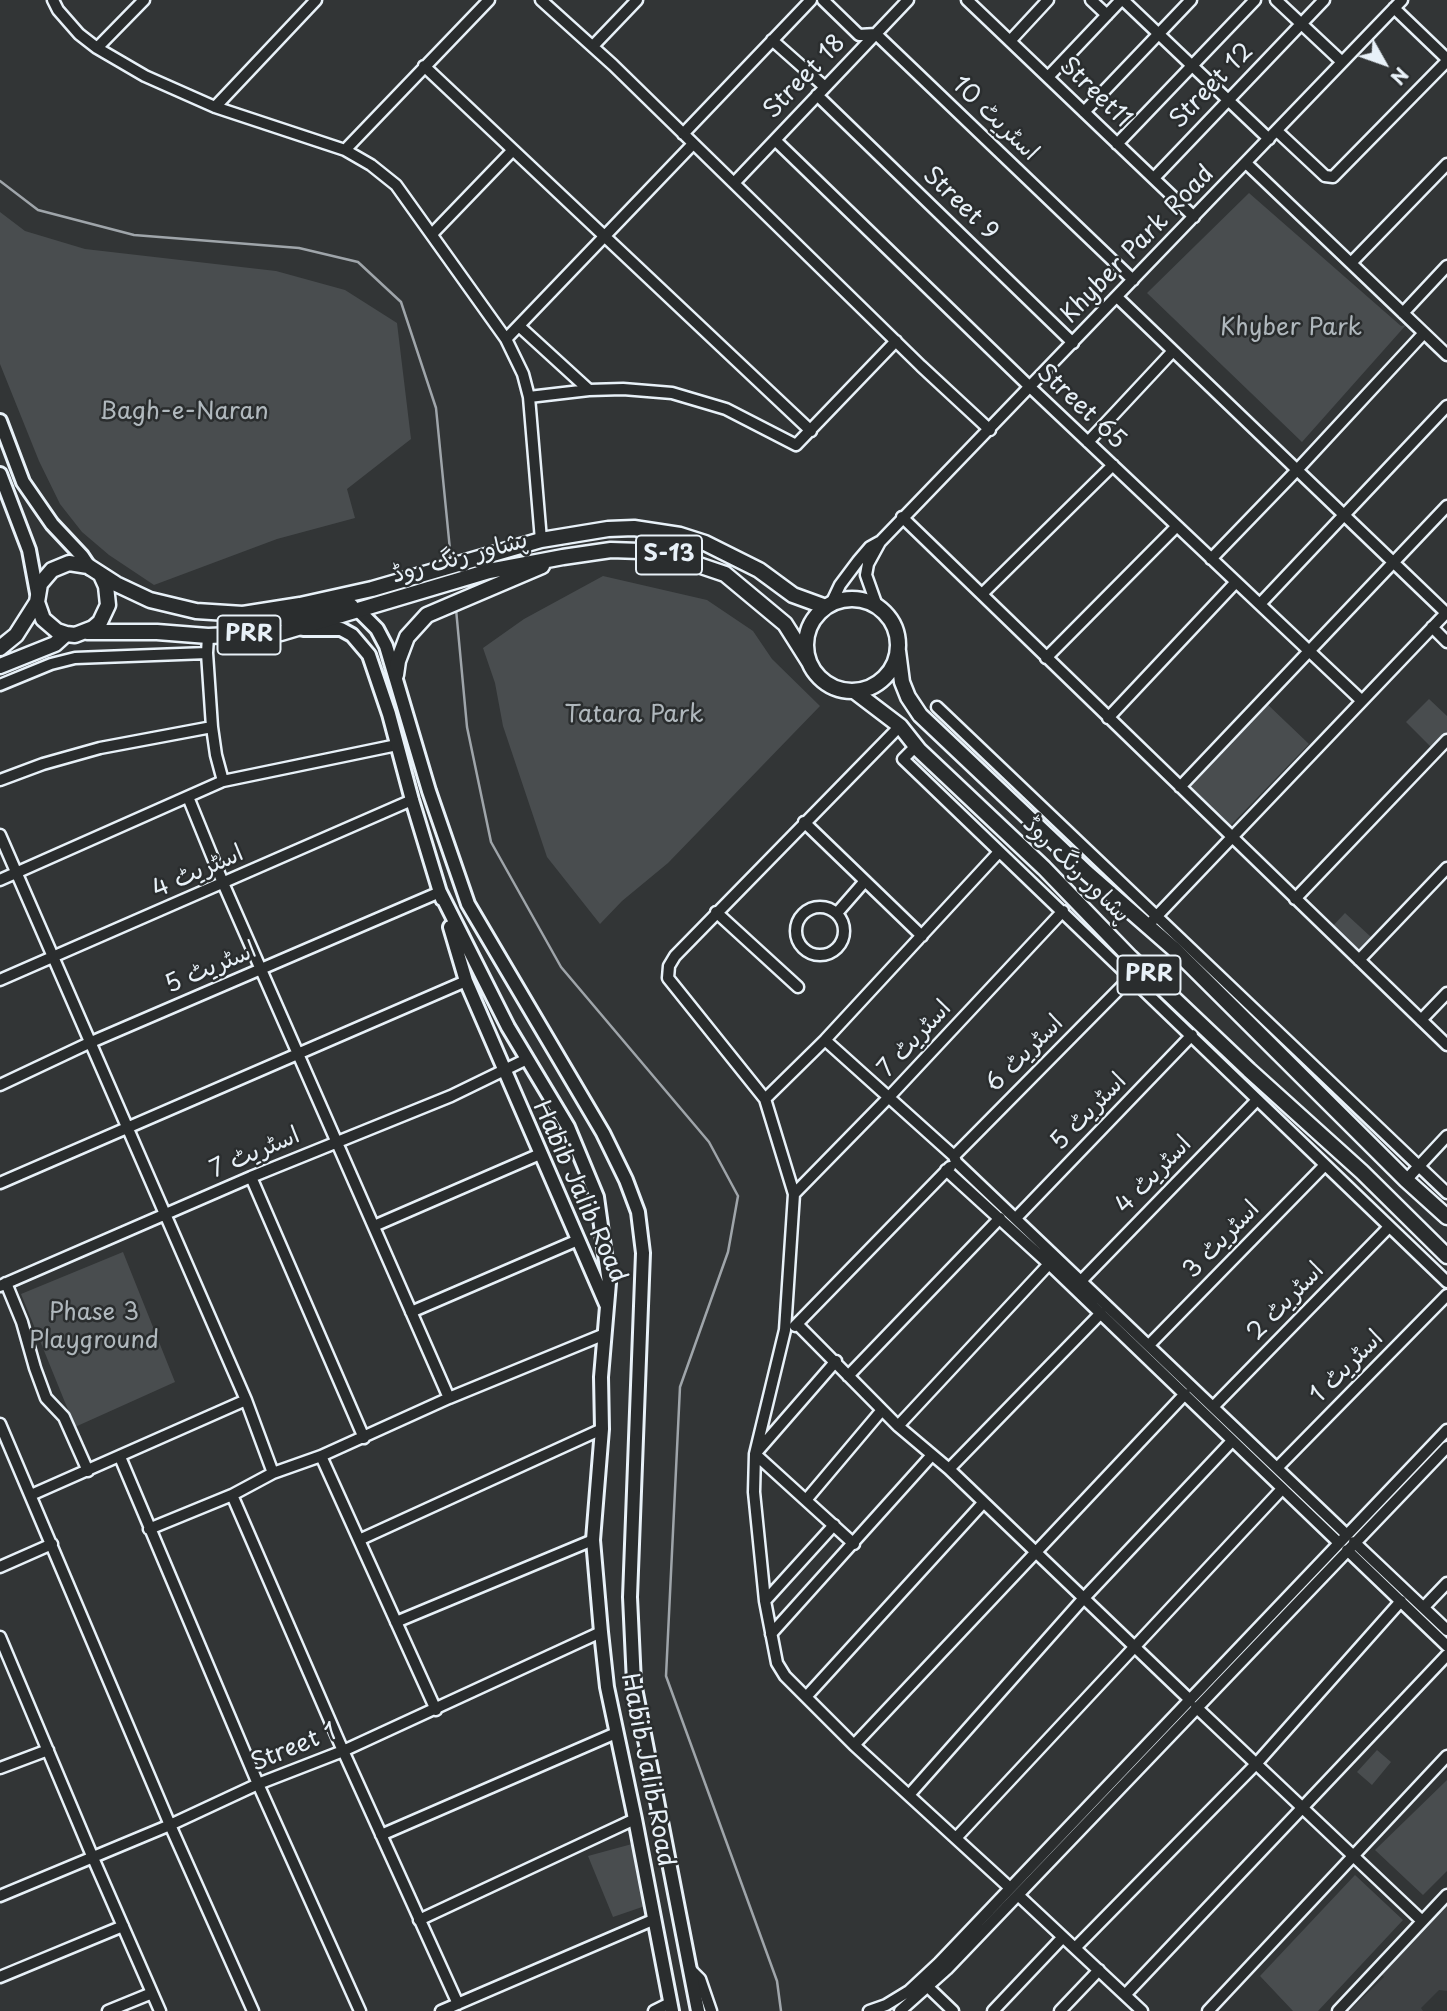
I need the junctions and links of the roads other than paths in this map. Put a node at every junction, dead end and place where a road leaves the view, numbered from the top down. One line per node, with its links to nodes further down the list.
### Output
1 (53, 0): 27 (street)
2 (144, 0): 27 (street)
3 (316, 0): 36 (street)
4 (489, 0): 31 (street)
5 (541, 0): 26 (street)
6 (637, 0): 26 (street)
7 (811, 0): 24 (street)
8 (823, 0): 22 (street, اسٹریٹ 10)
9 (908, 0): 22 (street, Street 18)
10 (1048, 0): 25 (street)
11 (1091, 0): 20 (street)
12 (1123, 0): 20 (street); 23 (street)
13 (1191, 0): 23 (street)
14 (1255, 0): 30 (street)
15 (1276, 0): 21 (street)
16 (1324, 0): 21 (street, Street 12)
17 (1402, 0): 19 (street, Khyber Park Road)
18 (973, 2): 25 (street, Street11)
19 (1394, 8): 28 (street); 29 (street, Khyber Park Road)
20 (1107, 15): 32 (street)
21 (1301, 24): 29 (street); 35 (street, Street 12)
22 (876, 34): 33 (street, Street 18); 55 (street, اسٹریٹ 10)
23 (1159, 34): 30 (street); 37 (street)
24 (772, 40): 33 (street); 39 (street)
25 (1010, 41): 32 (street, Street11)
26 (593, 46): 39 (street)
27 (97, 48): 36 (street)
28 (1447, 60): 38 (street)
29 (1342, 62): 38 (street, Khyber Park Road)
30 (1192, 65): 35 (street); 43 (street)
31 (424, 66): 44 (street); 45 (street)
32 (1048, 77): 37 (street, Street11)
33 (825, 87): 34 (street, Street 18)
34 (817, 95): 41 (street, Street 18); 62 (street, Street 9)
35 (1228, 100): 40 (street); 48 (street, Street 12)
36 (215, 107): 44 (street)
37 (1084, 112): 43 (street, Street11)
38 (1277, 131): 40 (street, Khyber Park Road)
39 (683, 134): 42 (street)
40 (1269, 139): 46 (street, Khyber Park Road)
41 (775, 140): 49 (street, Street 18); 65 (street, Street 65)
42 (693, 144): 49 (street); 52 (street)
43 (1118, 144): 48 (street, Street11)
44 (345, 150): 51 (street)
45 (513, 150): 51 (street); 52 (street)
46 (1246, 163): 50 (street, Khyber Park Road); 53 (street)
47 (1447, 164): 53 (street)
48 (1154, 178): 50 (street, Street11)
49 (734, 183): 61 (street)
50 (1194, 217): 55 (street, Khyber Park Road)
51 (432, 234): 60 (street)
52 (604, 236): 58 (street); 70 (street)
53 (1351, 263): 57 (street)
54 (1447, 266): 57 (street)
55 (1133, 280): 56 (street, Khyber Park Road)
56 (1117, 297): 62 (street, Khyber Park Road); 63 (street)
57 (1403, 313): 59 (street)
58 (519, 326): 60 (street); 66 (street)
59 (1424, 333): 64 (street); 74 (street)
60 (506, 339): 67 (street)
61 (896, 341): 70 (street); 71 (street)
62 (1073, 343): 65 (street, Khyber Park Road)
63 (1173, 351): 72 (street); 74 (street)
64 (1447, 355)
65 (1030, 387): 71 (street, Khyber Park Road); 72 (street, Street 65)
66 (589, 390): 67 (street); 70 (street)
67 (529, 397): 80 (street)
68 (1447, 406): 77 (street)
69 (0, 421): 84 (main road)
70 (811, 430)
71 (989, 430): 78 (street, Khyber Park Road)
72 (1088, 442): 73 (street, Street 65)
73 (1113, 465): 79 (street, Street 65); 87 (street)
74 (1297, 470): 77 (street); 82 (street)
75 (0, 474): 88 (main road)
76 (1447, 506): 83 (street)
77 (1344, 515): 83 (street); 89 (street)
78 (902, 517): 81 (street, Khyber Park Road); 87 (street)
79 (1177, 526): 82 (street, Street 65); 105 (street)
80 (541, 540): 85 (highway, پشاور رنگ روڈ / S-13); 90 (highway, پشاور رنگ روڈ / S-13)
81 (880, 542): 90 (street); 91 (street)
82 (1211, 559): 86 (street, Street 65)
83 (1394, 563): 93 (street); 103 (street)
84 (95, 571): 88 (highway); 94 (highway, پشاور رنگ روڈ / PRR); 97 (highway)
85 (490, 571): 92 (highway, پشاور رنگ روڈ / PRR); 94 (highway, پشاور رنگ روڈ / PRR); 106 (highway, پشاور رنگ روڈ / S-13); 108 (highway)
86 (1236, 582): 89 (street, Street 65); 113 (street)
87 (982, 594): 105 (street)
88 (37, 597): 98 (highway); 101 (highway)
89 (1260, 604): 103 (street, Street 65)
90 (829, 605): 91 (highway); 106 (highway)
91 (877, 606): 102 (highway)
92 (358, 610): 94 (highway); 96 (highway, پشاور رنگ روڈ / PRR); 108 (main road)
93 (1447, 612): 95 (street)
94 (243, 614)
95 (1432, 627): 100 (street); 111 (street)
96 (298, 629): 99 (highway, پشاور رنگ روڈ / PRR); 117 (main road, Habib Jalib Road)
97 (85, 632): 98 (highway); 99 (highway, پشاور رنگ روڈ / PRR)
98 (66, 634): 107 (highway)
99 (208, 636): 104 (street)
100 (1447, 642)
101 (0, 648)
102 (898, 651): 110 (highway); 139 (highway, پشاور رنگ روڈ / PRR)
103 (1309, 651): 111 (street, Street 65); 121 (street)
104 (207, 653): 109 (street); 115 (street)
105 (1046, 658): 113 (street)
106 (809, 662): 110 (highway)
107 (0, 666)
108 (396, 675): 138 (main road)
109 (0, 685)
110 (854, 691): 114 (highway, پشاور رنگ روڈ / PRR)
111 (1362, 701): 126 (street)
112 (937, 707): 139 (street)
113 (1108, 718): 121 (street)
114 (900, 726): 118 (highway, پشاور رنگ روڈ / PRR); 124 (street)
115 (212, 727): 119 (street); 120 (street)
116 (1447, 740): 134 (street)
117 (397, 744): 120 (street); 123 (main road, Habib Jalib Road)
118 (916, 746): 127 (street); 182 (highway, پشاور رنگ روڈ / PRR)
119 (0, 780)
120 (223, 781): 122 (street)
121 (1180, 787): 126 (street)
122 (188, 797): 129 (street); 132 (street)
123 (412, 800): 132 (street, اسٹریٹ 4); 133 (main road, Habib Jalib Road)
124 (804, 822): 131 (street); 136 (street)
125 (0, 835): 129 (street)
126 (1232, 837): 134 (street); 139 (street)
127 (999, 852): 135 (street); 141 (street)
128 (1447, 868): 143 (street)
129 (16, 873): 130 (street); 142 (street)
130 (0, 880)
131 (865, 881): 137 (street); 141 (street)
132 (223, 883): 142 (street, اسٹریٹ 4); 144 (street)
133 (440, 892): 140 (main road); 144 (street, اسٹریٹ 5); 147 (main road, Habib Jalib Road)
134 (1295, 899): 143 (street)
135 (1063, 911): 145 (street); 159 (street, اسٹریٹ 7)
136 (716, 912): 148 (street); 160 (street)
137 (837, 913): 137 (street)
138 (476, 916): 140 (main road); 273 (main road)
139 (1152, 921): 168 (street); 171 (highway, پشاور رنگ روڈ / PRR)
140 (458, 929): 156 (main road)
141 (922, 936): 152 (street)
142 (52, 958): 146 (street, اسٹریٹ 4); 153 (street)
143 (1359, 960): 150 (street)
144 (261, 968): 153 (street, اسٹریٹ 5); 155 (street)
145 (1130, 978): 151 (street); 166 (street, اسٹریٹ 6)
146 (0, 981)
147 (466, 981): 155 (street); 157 (main road, Habib Jalib Road)
148 (798, 987)
149 (1447, 993): 150 (street)
150 (1421, 1020): 154 (street)
151 (1192, 1035): 161 (street); 178 (street, اسٹریٹ 5)
152 (825, 1040): 159 (street); 160 (street)
153 (89, 1043): 158 (street, اسٹریٹ 5); 162 (street)
154 (1447, 1045)
155 (299, 1052): 162 (street); 164 (street)
156 (527, 1059): 157 (street, اسٹریٹ 7); 188 (main road)
157 (503, 1071): 164 (street, اسٹریٹ 7); 165 (main road, Habib Jalib Road)
158 (0, 1085)
159 (889, 1097): 166 (street); 174 (street, اسٹریٹ 7)
160 (765, 1099): 174 (street)
161 (1257, 1100): 167 (street); 184 (street, اسٹریٹ 4)
162 (129, 1126): 172 (street); 175 (street)
163 (1447, 1136): 168 (street)
164 (337, 1141): 170 (street, اسٹریٹ 7); 179 (street)
165 (540, 1154): 179 (street); 181 (main road, Habib Jalib Road)
166 (955, 1159): 169 (street, اسٹریٹ 6); 178 (street)
167 (1325, 1165): 180 (street); 195 (street, اسٹریٹ 3)
168 (1418, 1167): 171 (street); 173 (street)
169 (946, 1170): 177 (street); 191 (street, اسٹریٹ 6)
170 (251, 1177): 175 (street, اسٹریٹ 7); 207 (street)
171 (1406, 1180): 176 (highway, پشاور رنگ روڈ / PRR)
172 (0, 1183)
173 (1447, 1193)
174 (794, 1194): 193 (street)
175 (166, 1216): 186 (street, اسٹریٹ 7); 200 (street)
176 (1447, 1217)
177 (1000, 1218): 183 (street); 197 (street)
178 (1016, 1218): 184 (street)
179 (374, 1226): 189 (street)
180 (1389, 1227): 185 (street); 201 (street, اسٹریٹ 2)
181 (578, 1240): 188 (main road, Habib Jalib Road); 189 (street)
182 (1447, 1256)
183 (1049, 1264): 190 (street); 204 (street)
184 (1082, 1280): 192 (street)
185 (1447, 1282)
186 (3, 1284): 216 (street)
187 (1447, 1295): 214 (street, اسٹریٹ 1)
188 (607, 1308): 194 (main road, Habib Jalib Road)
189 (411, 1312): 199 (street)
190 (1101, 1313): 192 (street); 215 (street)
191 (799, 1325): 193 (street); 196 (street)
192 (1120, 1325): 195 (street); 198 (street)
193 (785, 1330): 210 (street)
194 (605, 1334): 199 (street); 205 (main road, Habib Jalib Road)
195 (1149, 1345): 201 (street)
196 (835, 1361): 197 (street); 210 (street)
197 (848, 1376): 202 (street)
198 (1185, 1394): 208 (street); 230 (street)
199 (449, 1398): 207 (street)
200 (246, 1400): 213 (street); 217 (street)
201 (1213, 1407): 214 (street)
202 (882, 1410): 204 (street); 221 (street)
203 (0, 1424): 219 (street)
204 (898, 1426): 211 (street)
205 (602, 1429): 225 (street); 226 (main road, Habib Jalib Road)
206 (1447, 1430): 227 (street)
207 (364, 1438): 212 (street)
208 (1232, 1441): 218 (street); 233 (street)
209 (1447, 1447): 227 (street)
210 (755, 1454): 221 (street); 234 (street)
211 (932, 1455): 215 (street); 229 (street)
212 (321, 1456): 217 (street); 225 (street)
213 (120, 1457): 216 (street); 224 (street)
214 (1277, 1468): 227 (street)
215 (949, 1469): 222 (street)
216 (88, 1471): 219 (street)
217 (273, 1473): 220 (street)
218 (1282, 1489): 227 (street); 243 (street)
219 (31, 1494): 228 (street)
220 (232, 1495): 224 (street); 251 (street)
221 (806, 1500): 223 (street)
222 (982, 1503): 230 (street); 245 (street)
223 (834, 1525): 229 (street); 234 (street)
224 (149, 1529): 255 (street)
225 (359, 1540): 237 (street)
226 (593, 1540): 237 (street); 239 (main road, Habib Jalib Road)
227 (1347, 1542): 235 (street); 236 (street); 246 (street)
228 (52, 1544): 231 (street); 259 (street)
229 (854, 1544): 240 (street)
230 (1035, 1554): 233 (street); 249 (street)
231 (0, 1567)
232 (1447, 1583): 236 (street)
233 (1083, 1599): 243 (street); 256 (street)
234 (765, 1601): 240 (street)
235 (1401, 1601): 242 (street); 253 (street)
236 (1424, 1607): 238 (street)
237 (396, 1622): 247 (street)
238 (1447, 1630)
239 (601, 1632): 247 (street, Street 1); 248 (main road, Habib Jalib Road)
240 (771, 1634): 245 (street)
241 (0, 1637): 250 (street)
242 (1447, 1646)
243 (1133, 1647): 246 (street); 261 (street)
244 (1447, 1656): 257 (street)
245 (806, 1697): 249 (street)
246 (1193, 1703): 253 (street); 264 (street)
247 (436, 1710): 251 (street, Street 1)
248 (616, 1733): 258 (main road, Habib Jalib Road); 260 (street)
249 (854, 1745): 256 (street)
250 (48, 1749): 254 (street); 263 (street)
251 (343, 1751): 255 (street, Street 1); 260 (street)
252 (1447, 1756): 262 (street)
253 (1256, 1764): 257 (street); 272 (street)
254 (0, 1769)
255 (258, 1784): 259 (street, Street 1); 285 (street)
256 (909, 1795): 261 (street)
257 (1304, 1808): 262 (street); 278 (street)
258 (635, 1819): 267 (main road, Habib Jalib Road); 268 (street)
259 (170, 1825): 263 (street, Street 1); 284 (street)
260 (381, 1835): 268 (street)
261 (956, 1838): 264 (street)
262 (1354, 1857): 269 (street); 295 (street)
263 (93, 1858): 266 (street, Street 1); 270 (street)
264 (1014, 1891): 271 (street); 276 (street); 290 (street)
265 (1447, 1895): 269 (street)
266 (0, 1896)
267 (655, 1919): 279 (street); 280 (main road, Habib Jalib Road)
268 (419, 1920): 279 (street)
269 (1423, 1921): 296 (street)
270 (123, 1926): 275 (street); 277 (street)
271 (1063, 1937): 272 (street); 293 (street)
272 (1075, 1948): 274 (street)
273 (690, 1969): 288 (main road); 289 (street)
274 (1098, 1970): 278 (street); 294 (street)
275 (0, 1977)
276 (928, 1987): 291 (street); 292 (street)
277 (152, 1993): 282 (street); 283 (street)
278 (1125, 1995): 281 (street)
279 (458, 2004): 286 (street)
280 (671, 2007): 287 (street)
281 (1136, 2009)
282 (108, 2011)
283 (160, 2011)
284 (253, 2011)
285 (360, 2011)
286 (441, 2011)
287 (654, 2011)
288 (698, 2011)
289 (711, 2011)
290 (870, 2011)
291 (900, 2011)
292 (953, 2011)
293 (993, 2011)
294 (1060, 2011)
295 (1208, 2011)
296 (1338, 2011)

